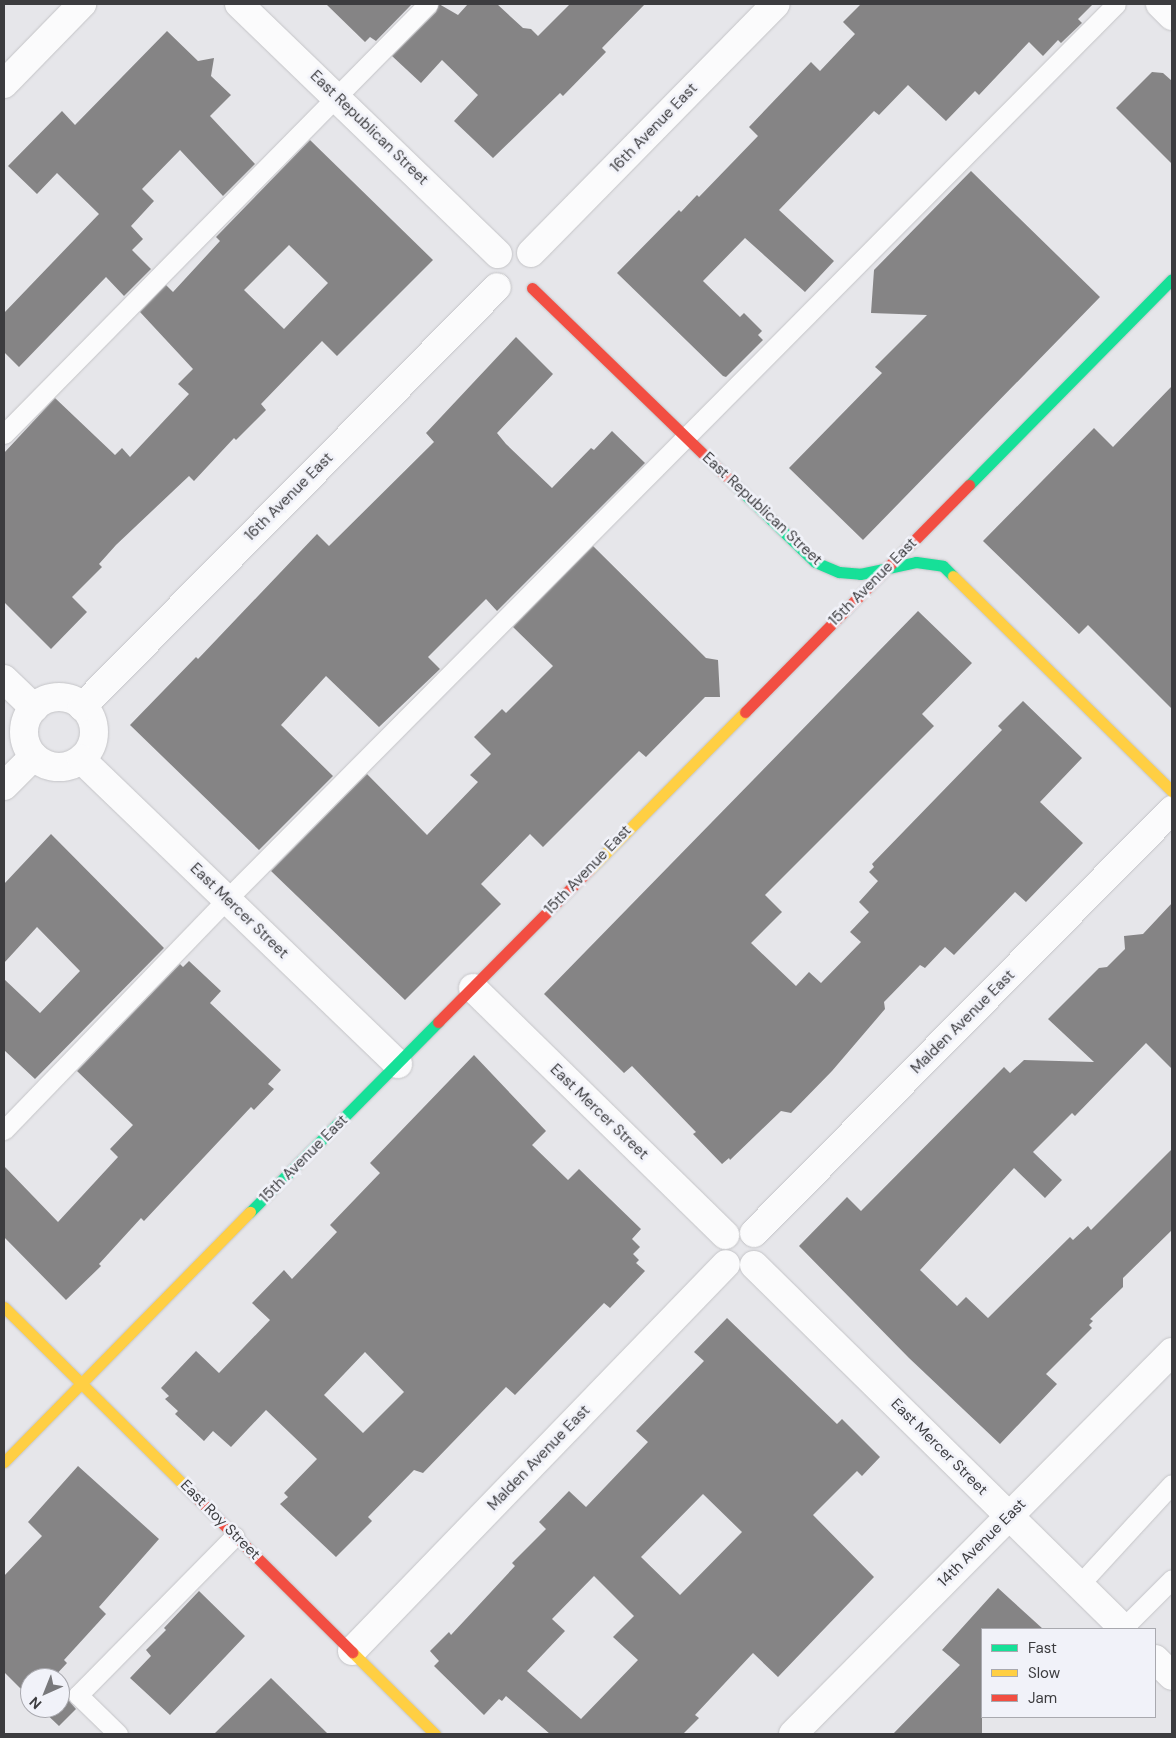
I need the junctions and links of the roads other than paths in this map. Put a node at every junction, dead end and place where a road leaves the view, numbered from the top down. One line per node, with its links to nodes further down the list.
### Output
1 (82, 4): 8 (street)
2 (239, 4): 9 (street, East Republican Street)
3 (428, 4): 9 (lane)
4 (776, 4): 10 (street, 16th Avenue East)
5 (1116, 4): 16 (lane)
6 (1160, 4): 7 (street)
7 (1172, 16)
8 (4, 84)
9 (336, 96): 11 (street, East Republican Street); 15 (lane)
10 (532, 253): 11 (street); 14 (street)
11 (498, 254): 13 (street)
12 (1172, 279): 17 (street, 15th Avenue East)
13 (497, 286): 14 (street); 19 (street, 16th Avenue East)
14 (532, 288): 16 (street, East Republican Street)
15 (4, 434)
16 (686, 438): 17 (street, East Republican Street); 26 (lane)
17 (886, 570): 24 (street, East Republican Street); 27 (street, 15th Avenue East)
18 (4, 679): 20 (street)
19 (82, 707): 20 (street); 22 (street)
20 (34, 708): 21 (street)
21 (34, 756): 22 (street); 23 (street)
22 (81, 759): 26 (street, East Mercer Street)
23 (4, 786)
24 (1172, 791)
25 (1172, 810): 30 (street, Malden Avenue East)
26 (227, 899): 28 (street, East Mercer Street); 29 (lane)
27 (473, 988): 28 (street, 15th Avenue East); 31 (street, East Mercer Street)
28 (398, 1064): 36 (street, 15th Avenue East)
29 (4, 1130)
30 (754, 1233): 31 (street); 33 (street)
31 (725, 1235): 32 (street)
32 (726, 1264): 33 (street); 45 (street, Malden Avenue East)
33 (754, 1265): 39 (street, East Mercer Street)
34 (4, 1307): 36 (street, East Roy Street)
35 (1172, 1352): 39 (street, 14th Avenue East)
36 (81, 1384): 37 (street, 15th Avenue East); 40 (street, East Roy Street)
37 (4, 1462)
38 (1172, 1484): 42 (lane)
39 (1009, 1516): 42 (street, East Mercer Street); 50 (street, 14th Avenue East)
40 (235, 1536): 45 (street, East Roy Street); 48 (lane)
41 (1172, 1579): 44 (lane)
42 (1079, 1585): 43 (street, East Mercer Street)
43 (1123, 1628)
44 (1125, 1628)
45 (352, 1651): 49 (street, East Roy Street)
46 (1156, 1660): 47 (street)
47 (1172, 1676)
48 (118, 1734)
49 (435, 1734)
50 (793, 1734)

